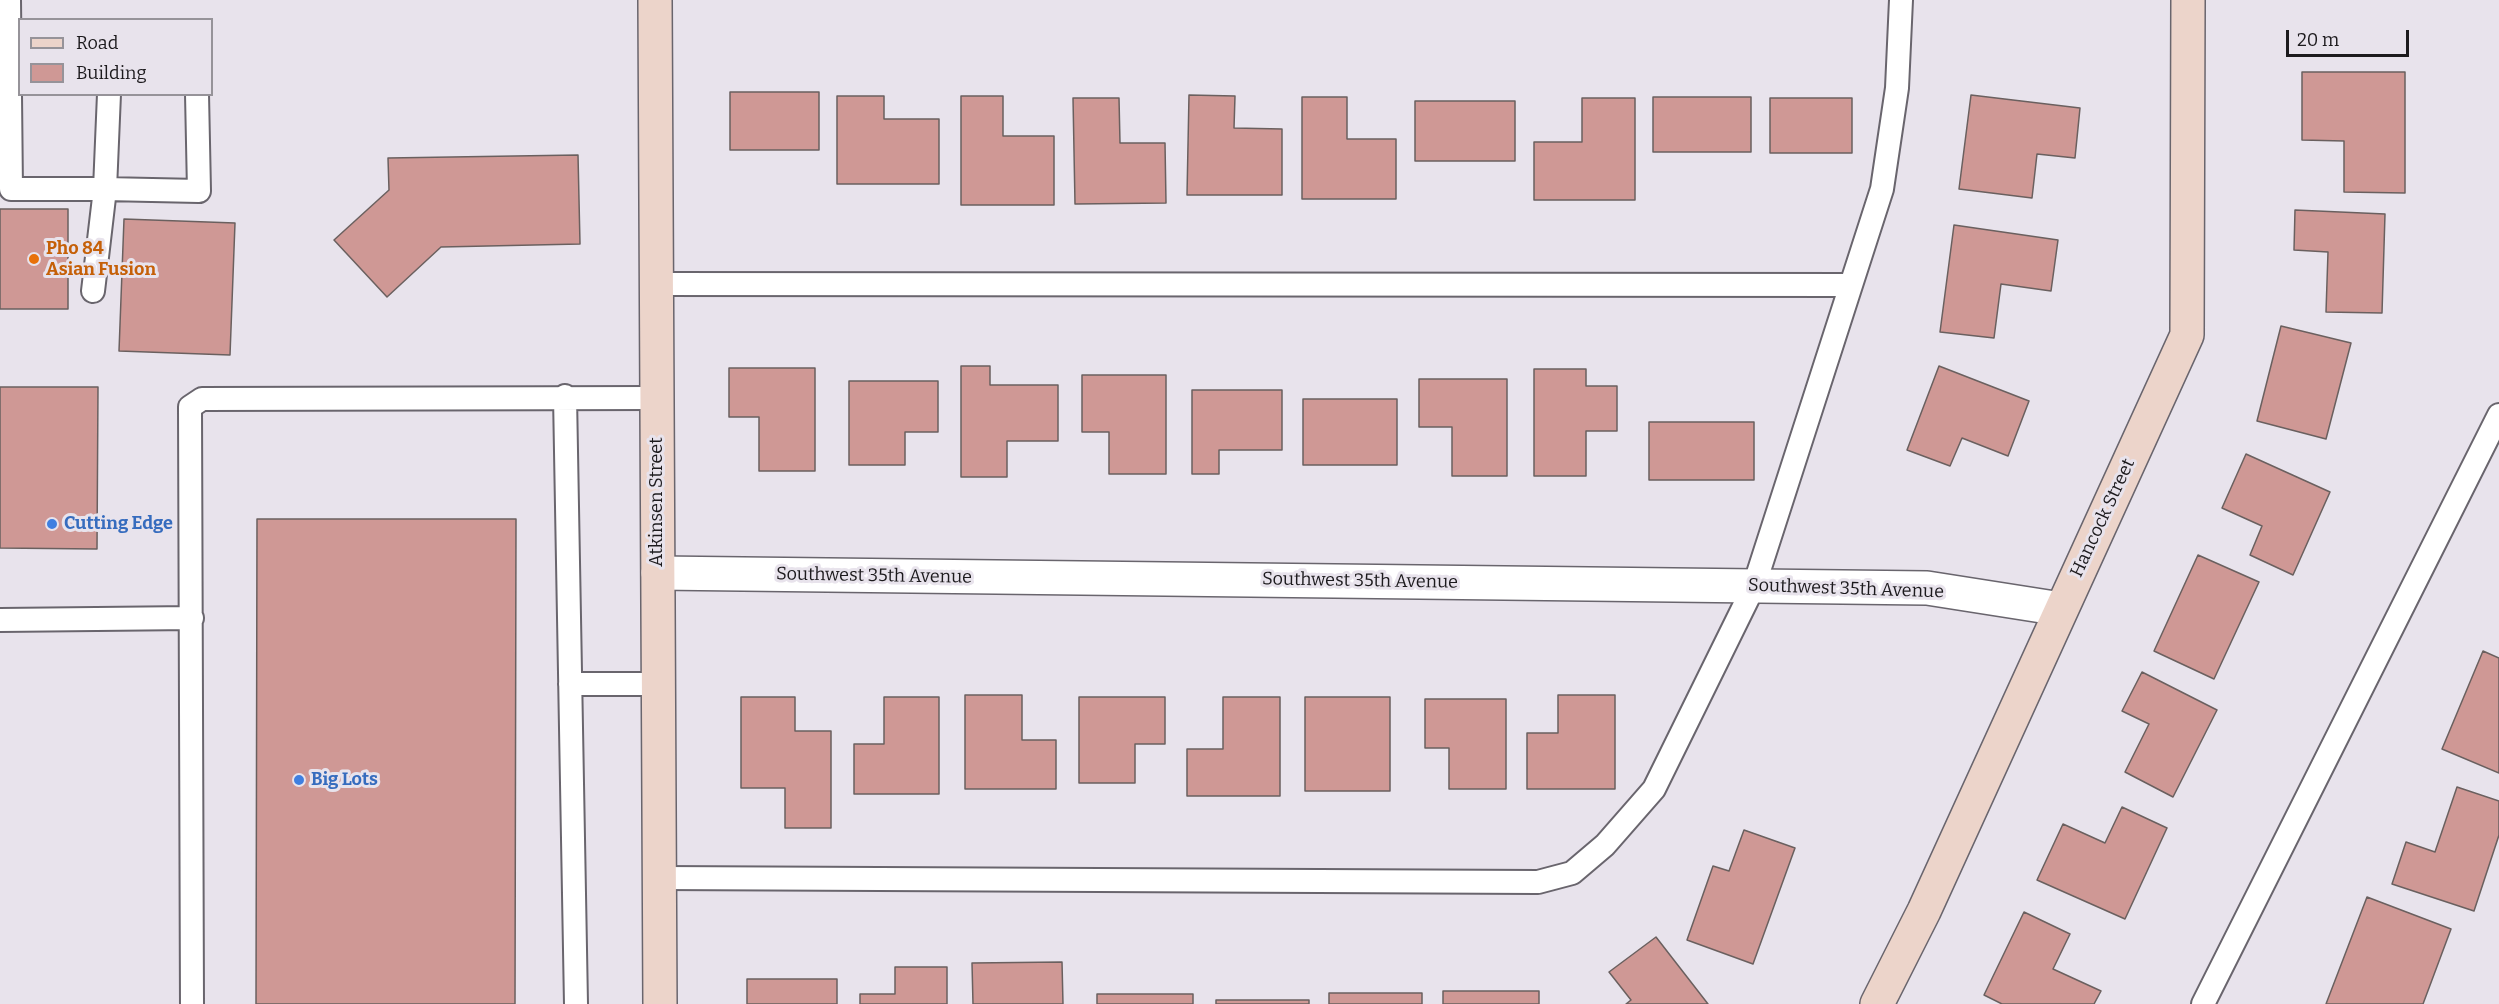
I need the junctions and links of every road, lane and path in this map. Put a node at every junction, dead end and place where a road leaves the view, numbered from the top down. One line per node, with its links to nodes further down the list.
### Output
1 (9, 0): 5 (lane)
2 (655, 0): 9 (street, Atkinsen Street)
3 (1901, 0): 10 (lane)
4 (2188, 0): 17 (street, Hancock Street)
5 (15, 50): 8 (lane)
6 (109, 96): 8 (lane)
7 (197, 96): 8 (lane)
8 (105, 189): 11 (lane)
9 (657, 284): 10 (lane); 13 (street, Atkinsen Street)
10 (1850, 285): 16 (lane)
11 (93, 291)
12 (565, 396): 13 (lane); 18 (lane); 20 (lane)
13 (657, 398): 15 (street, Atkinsen Street)
14 (2499, 415): 27 (lane)
15 (658, 573): 16 (street, Southwest 35th Avenue); 21 (street, Atkinsen Street)
16 (1754, 586): 17 (street, Southwest 35th Avenue); 22 (lane)
17 (2061, 609): 26 (street, Hancock Street)
18 (192, 618): 19 (lane); 23 (lane)
19 (0, 620)
20 (570, 684): 21 (lane); 24 (lane)
21 (658, 684): 22 (street, Atkinsen Street)
22 (659, 878): 25 (street, Atkinsen Street)
23 (192, 1004)
24 (576, 1004)
25 (660, 1004)
26 (1877, 1004)
27 (2203, 1004)

